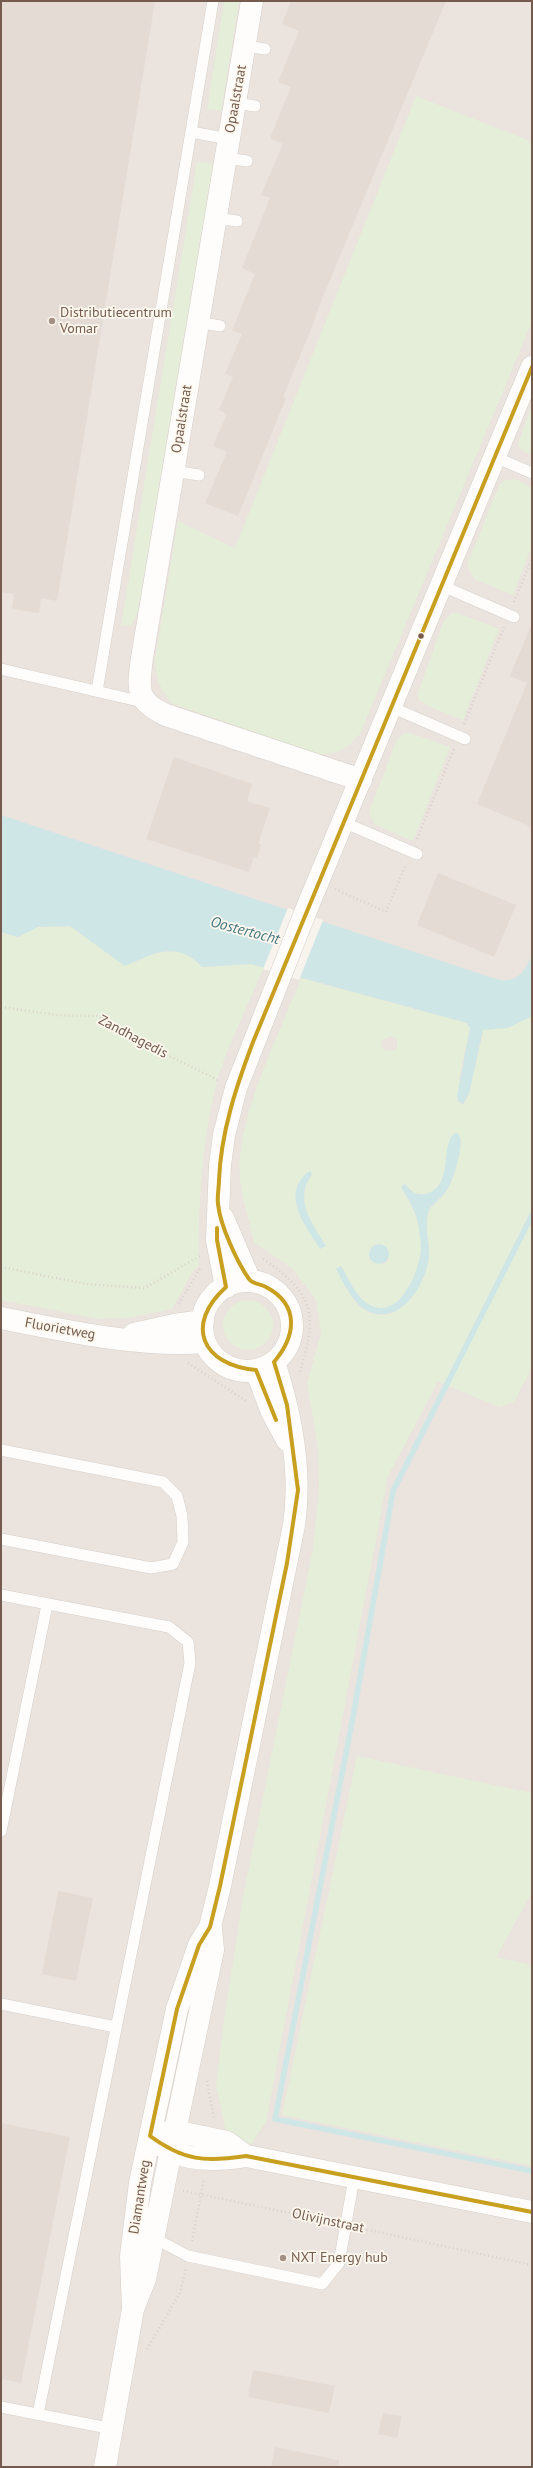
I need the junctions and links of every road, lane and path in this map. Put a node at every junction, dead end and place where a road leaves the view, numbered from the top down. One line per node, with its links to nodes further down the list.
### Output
1 (213, 1): 3 (lane)
2 (252, 1): 4 (street, Opaalstraat)
3 (191, 132): 4 (lane); 19 (lane)
4 (227, 149): 5 (lane); 6 (street, Opaalstraat)
5 (247, 161)
6 (216, 218): 7 (lane); 8 (street, Opaalstraat)
7 (237, 221)
8 (198, 322): 9 (lane); 12 (street, Opaalstraat)
9 (220, 326)
10 (530, 377): 11 (street)
11 (494, 457): 13 (lane); 16 (street)
12 (173, 471): 14 (lane); 20 (street, Opaalstraat)
13 (532, 472)
14 (199, 475)
15 (532, 558): 17 (path)
16 (440, 585): 17 (lane); 21 (street)
17 (512, 616): 22 (path)
18 (1, 669): 19 (lane)
19 (97, 691): 20 (lane)
20 (143, 702): 23 (street)
21 (391, 707): 22 (lane); 23 (street)
22 (462, 738): 25 (path)
23 (361, 780): 24 (street)
24 (343, 822): 25 (lane); 26 (street)
25 (414, 853): 26 (path)
26 (319, 882): 28 (street)
27 (1, 1007): 28 (path, Zandhagedis)
28 (236, 1088): 29 (street)
29 (218, 1205): 34 (street); 35 (street)
30 (205, 1253): 33 (path)
31 (260, 1258): 43 (path)
32 (206, 1260): 36 (path)
33 (1, 1267)
34 (250, 1282): 35 (street); 42 (street)
35 (226, 1287): 38 (street)
36 (177, 1308)
37 (1, 1318): 39 (street, Fluorietweg)
38 (203, 1321): 39 (street, Fluorietweg); 40 (street)
39 (120, 1338): 40 (street, Fluorietweg)
40 (205, 1342): 42 (street)
41 (182, 1359): 44 (path)
42 (265, 1366): 50 (street, Diamantweg)
43 (297, 1382)
44 (249, 1404)
45 (1, 1450): 46 (lane)
46 (1, 1539)
47 (1, 1595): 48 (lane)
48 (47, 1605): 49 (lane); 52 (lane)
49 (1, 1831)
50 (210, 1927): 53 (street, Diamantweg); 54 (street, Diamantweg)
51 (1, 2004): 52 (lane)
52 (116, 2027): 64 (lane)
53 (150, 2136): 54 (street); 58 (street, Diamantweg)
54 (173, 2141): 55 (street); 56 (street, Diamantweg)
55 (354, 2178): 57 (street); 59 (lane)
56 (163, 2187): 59 (path, Olivijnstraat); 60 (street, Diamantweg)
57 (532, 2212)
58 (136, 2214): 60 (lane); 62 (street, Diamantweg)
59 (346, 2224): 60 (lane); 61 (path, Olivijnstraat)
60 (154, 2240): 62 (street, Diamantweg)
61 (532, 2265)
62 (133, 2309): 65 (street, Diamantweg)
63 (1, 2407): 64 (lane)
64 (38, 2414): 65 (lane)
65 (112, 2429): 66 (street, Diamantweg)
66 (105, 2467)

